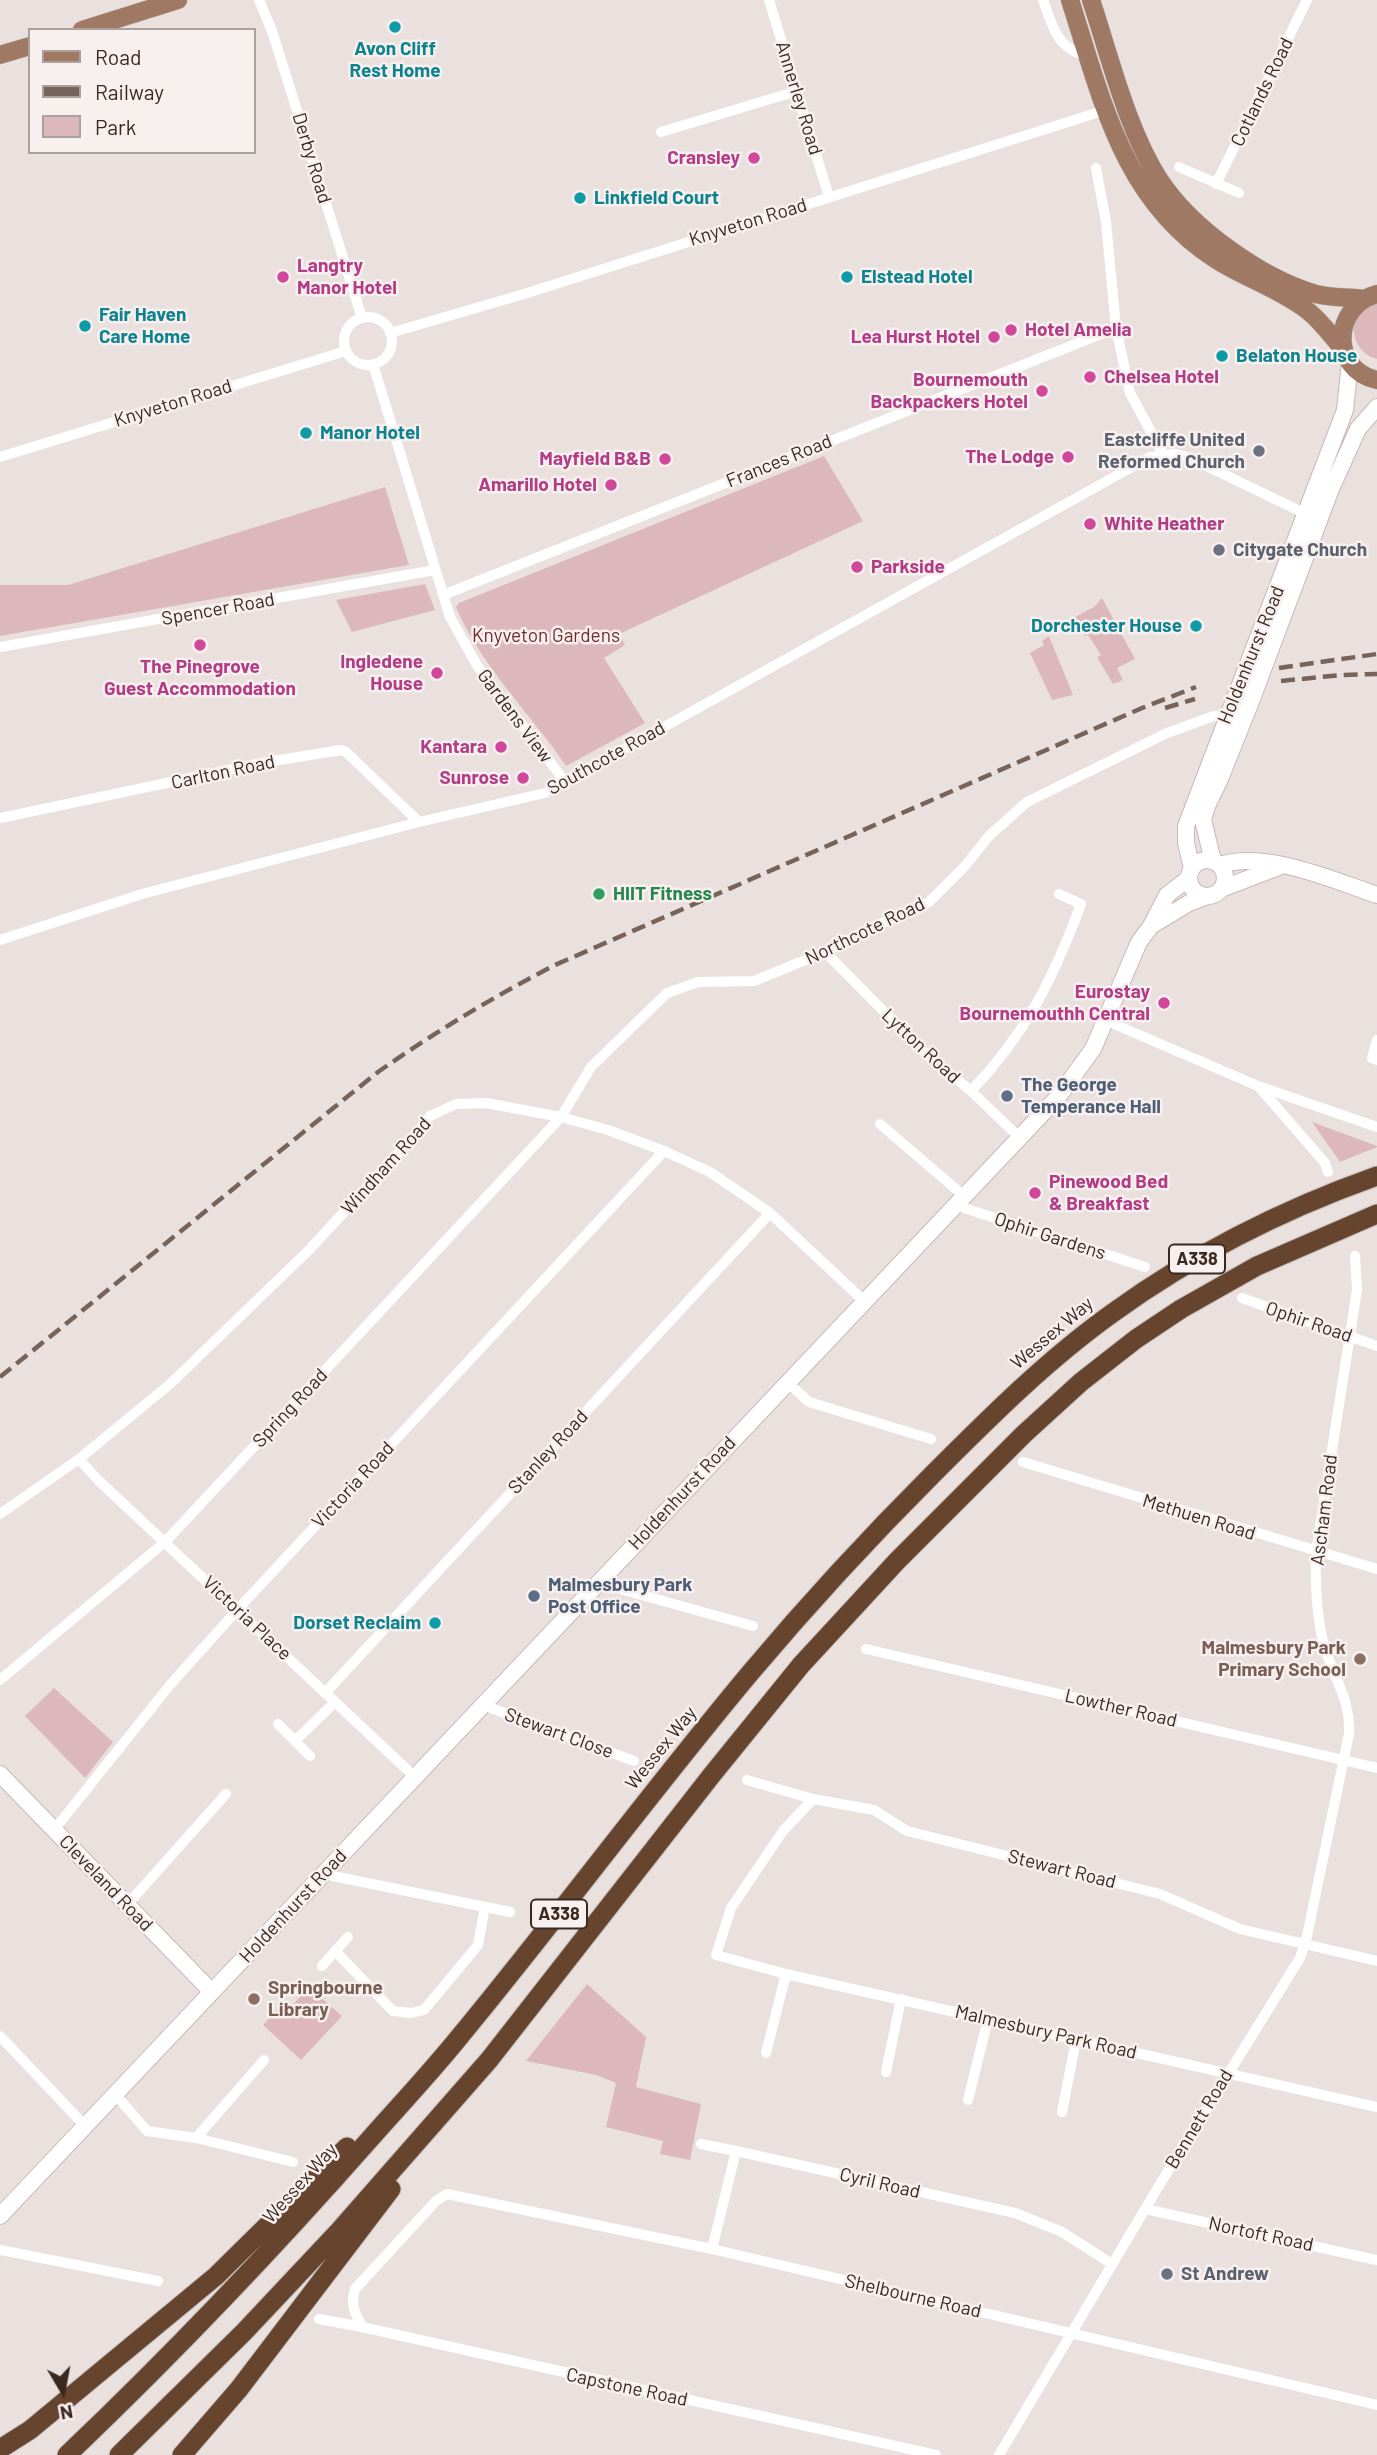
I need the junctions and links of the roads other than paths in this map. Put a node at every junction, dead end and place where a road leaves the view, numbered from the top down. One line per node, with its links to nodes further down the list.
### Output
1 (178, 0): 8 (main road)
2 (259, 0): 21 (street, Derby Road)
3 (769, 0): 12 (street, Annerley Road)
4 (1043, 0): 11 (street)
5 (1070, 0): 11 (main road)
6 (1091, 0): 20 (main road)
7 (1307, 0): 17 (street, Cotlands Road)
8 (88, 28)
9 (28, 47): 10 (main road)
10 (0, 55)
11 (1088, 56): 13 (main road)
12 (797, 91): 14 (street); 19 (street, Annerley Road)
13 (1106, 110): 19 (street, Knyveton Road); 25 (main road)
14 (661, 132)
15 (1179, 167): 17 (street)
16 (1096, 168): 22 (street)
17 (1216, 184): 18 (street)
18 (1239, 194)
19 (829, 197): 23 (street, Knyveton Road)
20 (1372, 294): 25 (main road)
21 (362, 318): 23 (street); 24 (street)
22 (1116, 328): 29 (street); 33 (street, Frances Road)
23 (390, 333): 26 (street)
24 (346, 351): 26 (street); 30 (street, Knyveton Road)
25 (1347, 356): 27 (main road); 31 (street, Holdenhurst Road)
26 (373, 364): 32 (street)
27 (1377, 380)
28 (1377, 407): 39 (street, Holdenhurst Road)
29 (1163, 454): 31 (street); 36 (street, Southcote Road)
30 (0, 457)
31 (1306, 514): 35 (street, Holdenhurst Road)
32 (435, 570): 33 (street, Gardens View); 34 (street, Spencer Road)
33 (443, 595): 36 (street, Gardens View)
34 (0, 647)
35 (1224, 712): 41 (street, Holdenhurst Road); 47 (street, Northcote Road)
36 (566, 783): 38 (street, Southcote Road)
37 (0, 818): 38 (street, Carlton Road)
38 (419, 822): 46 (street, Southcote Road)
39 (1217, 863): 40 (street); 41 (street, Holdenhurst Road); 42 (street, Holdenhurst Road)
40 (1281, 866): 42 (street); 44 (street)
41 (1191, 873): 42 (street); 45 (street, Holdenhurst Road)
42 (1214, 893): 45 (street, Holdenhurst Road)
43 (1059, 894): 52 (street)
44 (1377, 895)
45 (1151, 926): 48 (street, Holdenhurst Road)
46 (0, 940)
47 (825, 952): 52 (street, Lytton Road); 53 (street, Northcote Road)
48 (1107, 1021): 51 (street); 56 (street, Holdenhurst Road)
49 (1377, 1040): 50 (street)
50 (1377, 1060)
51 (1258, 1086): 55 (street); 58 (street)
52 (971, 1091): 56 (street, Lytton Road)
53 (561, 1117): 57 (street, Windham Road); 71 (street, Windham Road); 74 (street, Spring Road)
54 (880, 1124): 60 (street)
55 (1377, 1128)
56 (1019, 1137): 60 (street, Holdenhurst Road)
57 (664, 1151): 61 (street, Windham Road); 78 (street, Victoria Road)
58 (1328, 1172)
59 (1377, 1176): 111 (highway, Wessex Way / A338)
60 (959, 1200): 64 (street, Ophir Gardens); 66 (street, Holdenhurst Road)
61 (770, 1213): 66 (street, Windham Road); 82 (street, Stanley Road)
62 (1377, 1214): 115 (highway, A338)
63 (1355, 1256): 67 (street, Ascham Road)
64 (1145, 1266)
65 (1242, 1298): 67 (street, Ophir Road)
66 (864, 1301): 69 (street, Holdenhurst Road)
67 (1350, 1336): 68 (street, Ophir Road); 75 (street, Ascham Road)
68 (1377, 1346)
69 (787, 1382): 70 (street); 77 (street, Holdenhurst Road)
70 (931, 1439)
71 (79, 1459): 73 (street, Windham Road); 74 (street, Victoria Place)
72 (1023, 1462): 75 (street, Methuen Road)
73 (0, 1514)
74 (165, 1542): 78 (street, Victoria Place); 81 (street, Spring Road)
75 (1315, 1552): 76 (street, Methuen Road); 89 (street, Ascham Road)
76 (1377, 1569)
77 (604, 1576): 79 (street); 84 (street, Holdenhurst Road)
78 (238, 1609): 82 (street, Victoria Place); 96 (street, Victoria Road)
79 (753, 1626)
80 (866, 1649): 89 (street, Lowther Road)
81 (0, 1680)
82 (325, 1693): 83 (street, Victoria Place)
83 (335, 1702): 86 (street); 92 (street, Victoria Place)
84 (483, 1705): 88 (street, Stewart Close); 92 (street, Holdenhurst Road)
85 (278, 1724): 86 (street)
86 (295, 1741): 87 (street)
87 (310, 1756)
88 (634, 1760)
89 (1343, 1761): 90 (street, Lowther Road); 102 (street, Bennett Road)
90 (1377, 1768)
91 (0, 1774): 96 (street, Cleveland Road)
92 (415, 1777): 97 (street, Holdenhurst Road)
93 (747, 1780): 95 (street, Stewart Road)
94 (226, 1794): 98 (street)
95 (813, 1799): 102 (street, Stewart Road); 106 (street, Malmesbury Park Road)
96 (54, 1830): 98 (street, Cleveland Road)
97 (323, 1874): 99 (street); 107 (street, Holdenhurst Road)
98 (127, 1905): 107 (street, Cleveland Road)
99 (485, 1907): 100 (street); 103 (street)
100 (510, 1912)
101 (348, 1937): 103 (street)
102 (1304, 1944): 104 (street, Stewart Road); 117 (street, Bennett Road)
103 (335, 1951): 105 (street)
104 (1377, 1961)
105 (322, 1965)
106 (786, 1974): 108 (street, Malmesbury Park Road); 113 (street)
107 (212, 1992): 118 (street, Holdenhurst Road)
108 (901, 1999): 109 (street, Malmesbury Park Road); 116 (street)
109 (988, 2019): 112 (street, Malmesbury Park Road); 119 (street)
110 (0, 2036): 122 (street)
111 (458, 2038): 138 (highway); 139 (highway, Wessex Way / A338)
112 (1076, 2040): 117 (street, Malmesbury Park Road); 121 (street)
113 (766, 2053)
114 (264, 2060): 123 (street)
115 (489, 2060): 140 (highway, A338); 141 (highway)
116 (886, 2072)
117 (1227, 2073): 120 (street, Malmesbury Park Road); 127 (street, Bennett Road)
118 (115, 2094): 122 (street, Holdenhurst Road); 123 (street)
119 (968, 2100)
120 (1377, 2107)
121 (1062, 2112)
122 (85, 2126): 128 (street, Holdenhurst Road)
123 (196, 2138): 126 (street)
124 (701, 2144): 125 (street, Cyril Road)
125 (736, 2151): 129 (street); 132 (street, Cyril Road)
126 (293, 2162)
127 (1145, 2209): 131 (street, Nortoft Road); 132 (street, Bennett Road)
128 (0, 2216)
129 (712, 2249): 135 (street, Shelbourne Road); 136 (street, Shelbourne Road)
130 (0, 2250): 133 (street)
131 (1377, 2260)
132 (1112, 2264): 136 (street, Bennett Road)
133 (158, 2281)
134 (318, 2319): 135 (street, Capstone Road)
135 (362, 2327): 142 (street, Capstone Road)
136 (1072, 2334): 137 (street, Shelbourne Road); 143 (street, Bennett Road)
137 (1377, 2405)
138 (0, 2449)
139 (67, 2455)
140 (119, 2455)
141 (182, 2455)
142 (936, 2455)
143 (999, 2455)

